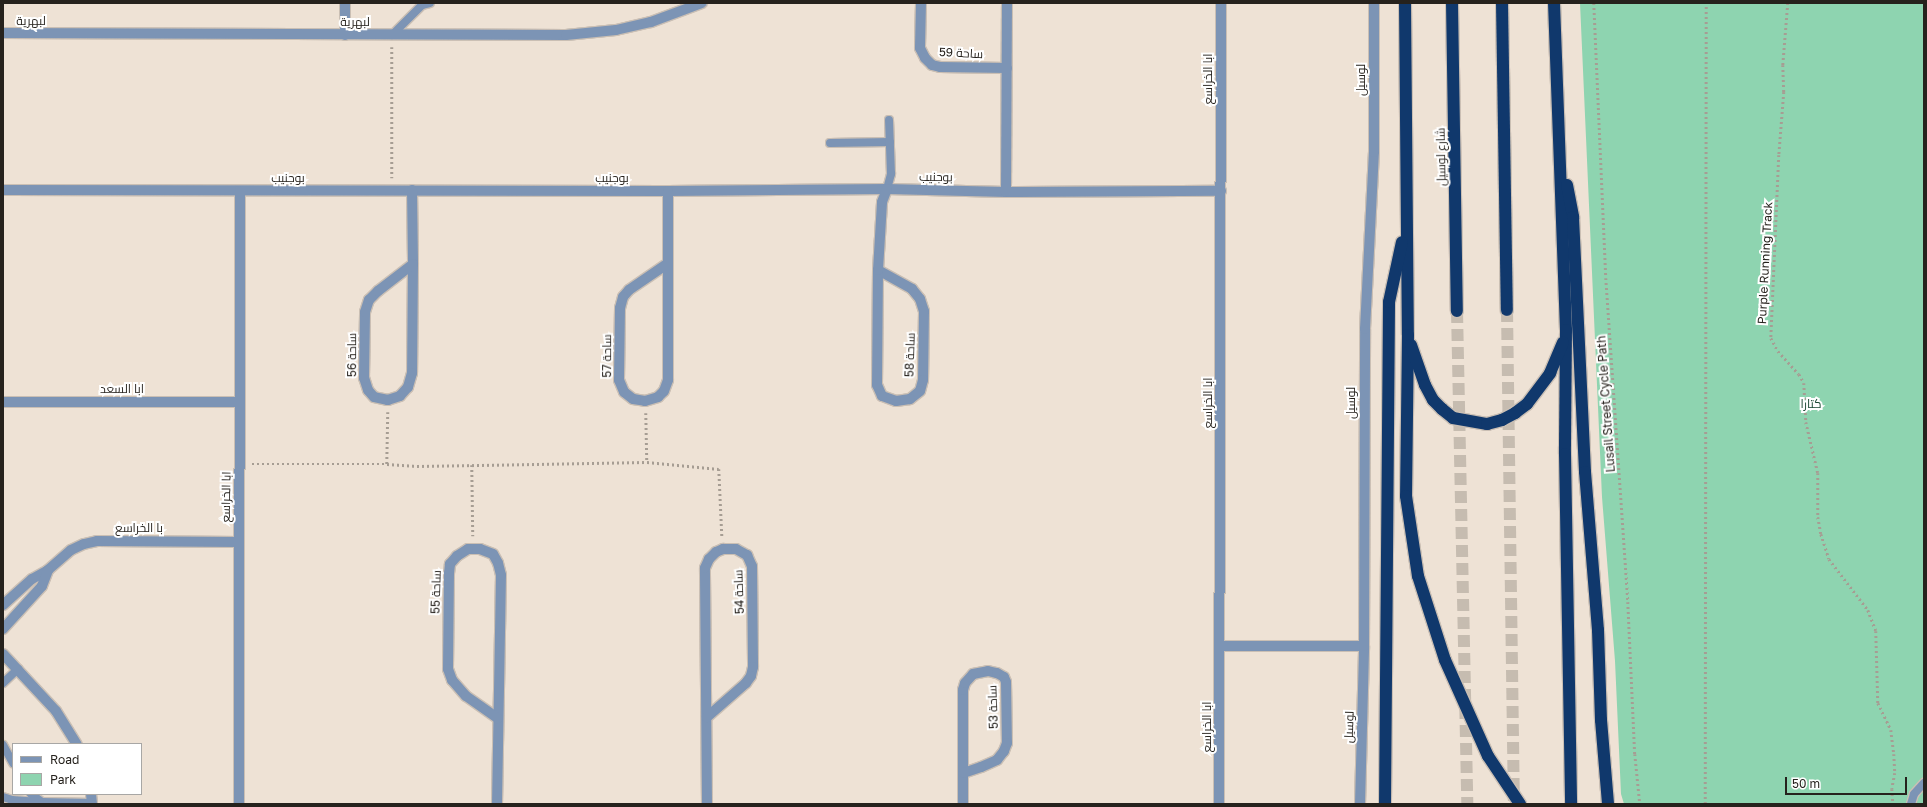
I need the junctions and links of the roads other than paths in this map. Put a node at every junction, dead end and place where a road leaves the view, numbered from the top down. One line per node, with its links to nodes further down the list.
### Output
1 (345, 3): 13 (street)
2 (430, 3): 14 (lane)
3 (702, 3): 14 (street, لبهرية)
4 (921, 3): 15 (street, ساحة 59)
5 (1007, 3): 15 (street)
6 (1222, 3): 25 (street, ابا الخراسع)
7 (1374, 3): 42 (street, لوسيل)
8 (1405, 3): 27 (highway)
9 (1452, 3): 32 (highway, شارع لوسيل)
10 (1502, 3): 31 (highway)
11 (1554, 3): 19 (highway)
12 (3, 34): 13 (street, لبهرية)
13 (345, 35): 14 (street, لبهرية)
14 (392, 35)
15 (1007, 68): 26 (street)
16 (889, 120): 17 (lane)
17 (890, 142): 18 (lane); 20 (lane)
18 (830, 143)
19 (1560, 147): 33 (highway); 66 (highway)
20 (887, 189): 24 (street, بوجنيب); 26 (street, بوجنيب); 30 (street, ساحة 58)
21 (3, 190): 23 (street, بوجنيب)
22 (412, 190): 23 (street, بوجنيب); 24 (street, بوجنيب); 28 (street)
23 (240, 191): 36 (street, ابا الخراسع)
24 (668, 191): 29 (street)
25 (1221, 191): 26 (street, بوجنيب); 41 (street, ابا الخراسع)
26 (1006, 192)
27 (1407, 222): 34 (highway); 63 (highway)
28 (413, 264): 28 (street, ساحة 56)
29 (667, 264): 29 (street, ساحة 57)
30 (878, 270): 30 (street, ساحة 58)
31 (1506, 310)
32 (1457, 311)
33 (1566, 330): 34 (highway); 65 (highway)
34 (1408, 336): 64 (highway)
35 (3, 402): 36 (street, ابا السعد)
36 (240, 402): 37 (street, ابا الخراسع)
37 (239, 542): 38 (street, با الخراسع); 57 (street, ابا الخراسع)
38 (48, 570): 39 (street, با الخراسع); 40 (street, با الخراسع)
39 (3, 605)
40 (3, 629)
41 (1220, 646): 42 (street); 61 (street, ابا الخراسع)
42 (1364, 646): 62 (street, لوسيل)
43 (3, 654): 44 (street)
44 (18, 669): 45 (lane); 48 (street)
45 (3, 683)
46 (707, 717): 46 (street, ساحة 54); 59 (street)
47 (498, 718): 47 (street, ساحة 55); 58 (street)
48 (76, 743)
49 (3, 746): 50 (lane)
50 (12, 761)
51 (964, 772): 51 (street, ساحة 53); 60 (street, ساحة 53)
52 (1924, 783): 67 (lane)
53 (32, 795): 56 (lane)
54 (3, 797): 56 (lane)
55 (91, 800): 56 (lane)
56 (42, 802)
57 (239, 804)
58 (497, 804)
59 (707, 804)
60 (963, 804)
61 (1219, 804)
62 (1360, 804)
63 (1385, 804)
64 (1520, 804)
65 (1571, 804)
66 (1608, 804)
67 (1911, 804)

